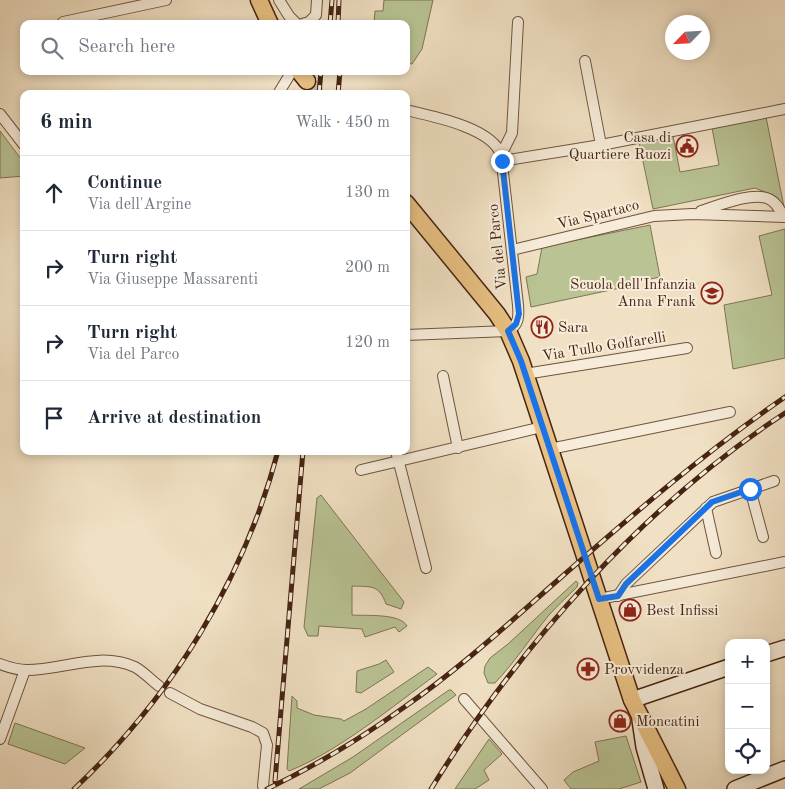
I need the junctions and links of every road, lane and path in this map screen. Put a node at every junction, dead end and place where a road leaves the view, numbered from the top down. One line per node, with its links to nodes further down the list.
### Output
1 (166, 0): 5 (street)
2 (259, 0): 6 (main road)
3 (279, 0): 7 (street)
4 (317, 0): 8 (street)
5 (72, 20)
6 (268, 20)
7 (293, 20)
8 (311, 20)
9 (518, 22): 18 (street)
10 (584, 61): 17 (street)
11 (290, 75): 12 (street)
12 (280, 90)
13 (785, 109): 17 (street)
14 (410, 111): 18 (street)
15 (0, 114): 16 (street)
16 (20, 140)
17 (601, 145): 18 (street)
18 (502, 158): 22 (street, Via del Parco)
19 (410, 208): 23 (main road)
20 (692, 214): 21 (street, Via Spartaco); 21 (street, Via Spartaco); 22 (street, Via Spartaco)
21 (784, 217)
22 (512, 250): 23 (street, Via del Parco)
23 (508, 331): 24 (street); 26 (main road)
24 (410, 335)
25 (687, 348): 26 (street, Via Tullo Golfarelli)
26 (525, 374): 29 (main road)
27 (443, 376): 30 (street)
28 (730, 412): 31 (street)
29 (542, 427): 30 (street); 31 (main road)
30 (458, 448): 32 (street)
31 (550, 449): 43 (main road)
32 (410, 454)
33 (397, 456): 34 (street); 41 (street)
34 (361, 470)
35 (774, 481): 36 (street)
36 (750, 489): 37 (street); 38 (street)
37 (706, 508): 39 (street); 42 (street)
38 (763, 537)
39 (716, 553)
40 (785, 562): 42 (street)
41 (426, 568)
42 (618, 596): 43 (street)
43 (599, 599): 52 (main road)
44 (785, 648): 45 (main road)
45 (770, 653)
46 (0, 664): 48 (street)
47 (725, 668): 52 (main road)
48 (25, 670): 49 (street); 54 (street)
49 (159, 686)
50 (170, 693): 56 (street)
51 (464, 699): 57 (street)
52 (632, 700): 53 (main road)
53 (640, 718): 58 (main road); 59 (main road)
54 (0, 739)
55 (785, 769): 60 (main road)
56 (263, 786)
57 (542, 789)
58 (656, 789)
59 (677, 789)
60 (735, 789)

